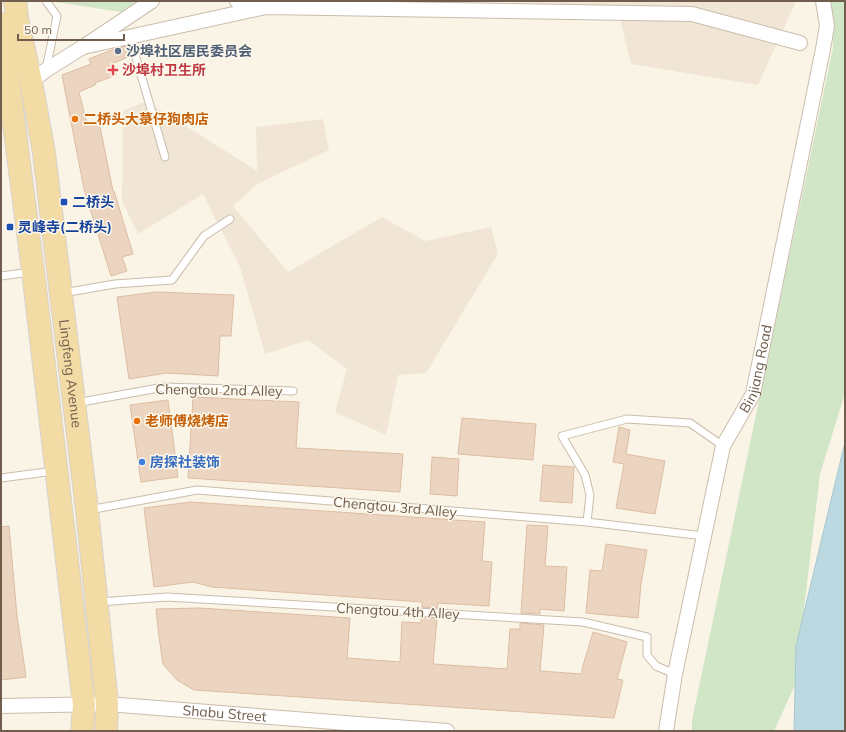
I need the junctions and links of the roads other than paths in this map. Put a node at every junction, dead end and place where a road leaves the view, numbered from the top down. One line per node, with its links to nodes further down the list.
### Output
1 (46, 1): 10 (lane)
2 (152, 1): 9 (street)
3 (237, 1): 5 (street)
4 (823, 1): 19 (street, Binjiang Road)
5 (266, 7): 7 (street); 8 (street)
6 (11, 15): 10 (main road, Lingfeng Avenue); 11 (main road, Lingfeng Avenue)
7 (130, 37): 9 (street); 12 (lane)
8 (800, 43)
9 (83, 47): 10 (street)
10 (39, 76): 16 (main road, Lingfeng Avenue)
11 (6, 96): 14 (main road, Lingfeng Avenue)
12 (165, 157)
13 (230, 219): 16 (lane)
14 (33, 271): 15 (lane); 20 (main road, Lingfeng Avenue)
15 (1, 276)
16 (61, 294): 18 (main road, Lingfeng Avenue)
17 (293, 391): 18 (lane, Chengtou 2nd Alley)
18 (74, 404): 22 (main road, Lingfeng Avenue)
19 (723, 446): 23 (lane); 24 (street, Binjiang Road)
20 (56, 471): 21 (lane); 28 (main road, Lingfeng Avenue)
21 (1, 478)
22 (87, 510): 23 (lane, Chengtou 3rd Alley); 25 (main road, Lingfeng Avenue)
23 (587, 522): 24 (lane, Chengtou 3rd Alley)
24 (704, 536): 26 (street, Binjiang Road)
25 (96, 602): 26 (lane, Chengtou 4th Alley); 27 (main road, Lingfeng Avenue)
26 (675, 674): 34 (street, Binjiang Road)
27 (108, 704): 28 (street, Shabu Street); 30 (street, Shabu Street); 32 (main road, Lingfeng Avenue)
28 (84, 705): 29 (street, Shabu Street); 31 (main road, Lingfeng Avenue)
29 (1, 706)
30 (396, 729): 33 (street, Shabu Street)
31 (82, 731)
32 (106, 731)
33 (447, 731)
34 (666, 731)

